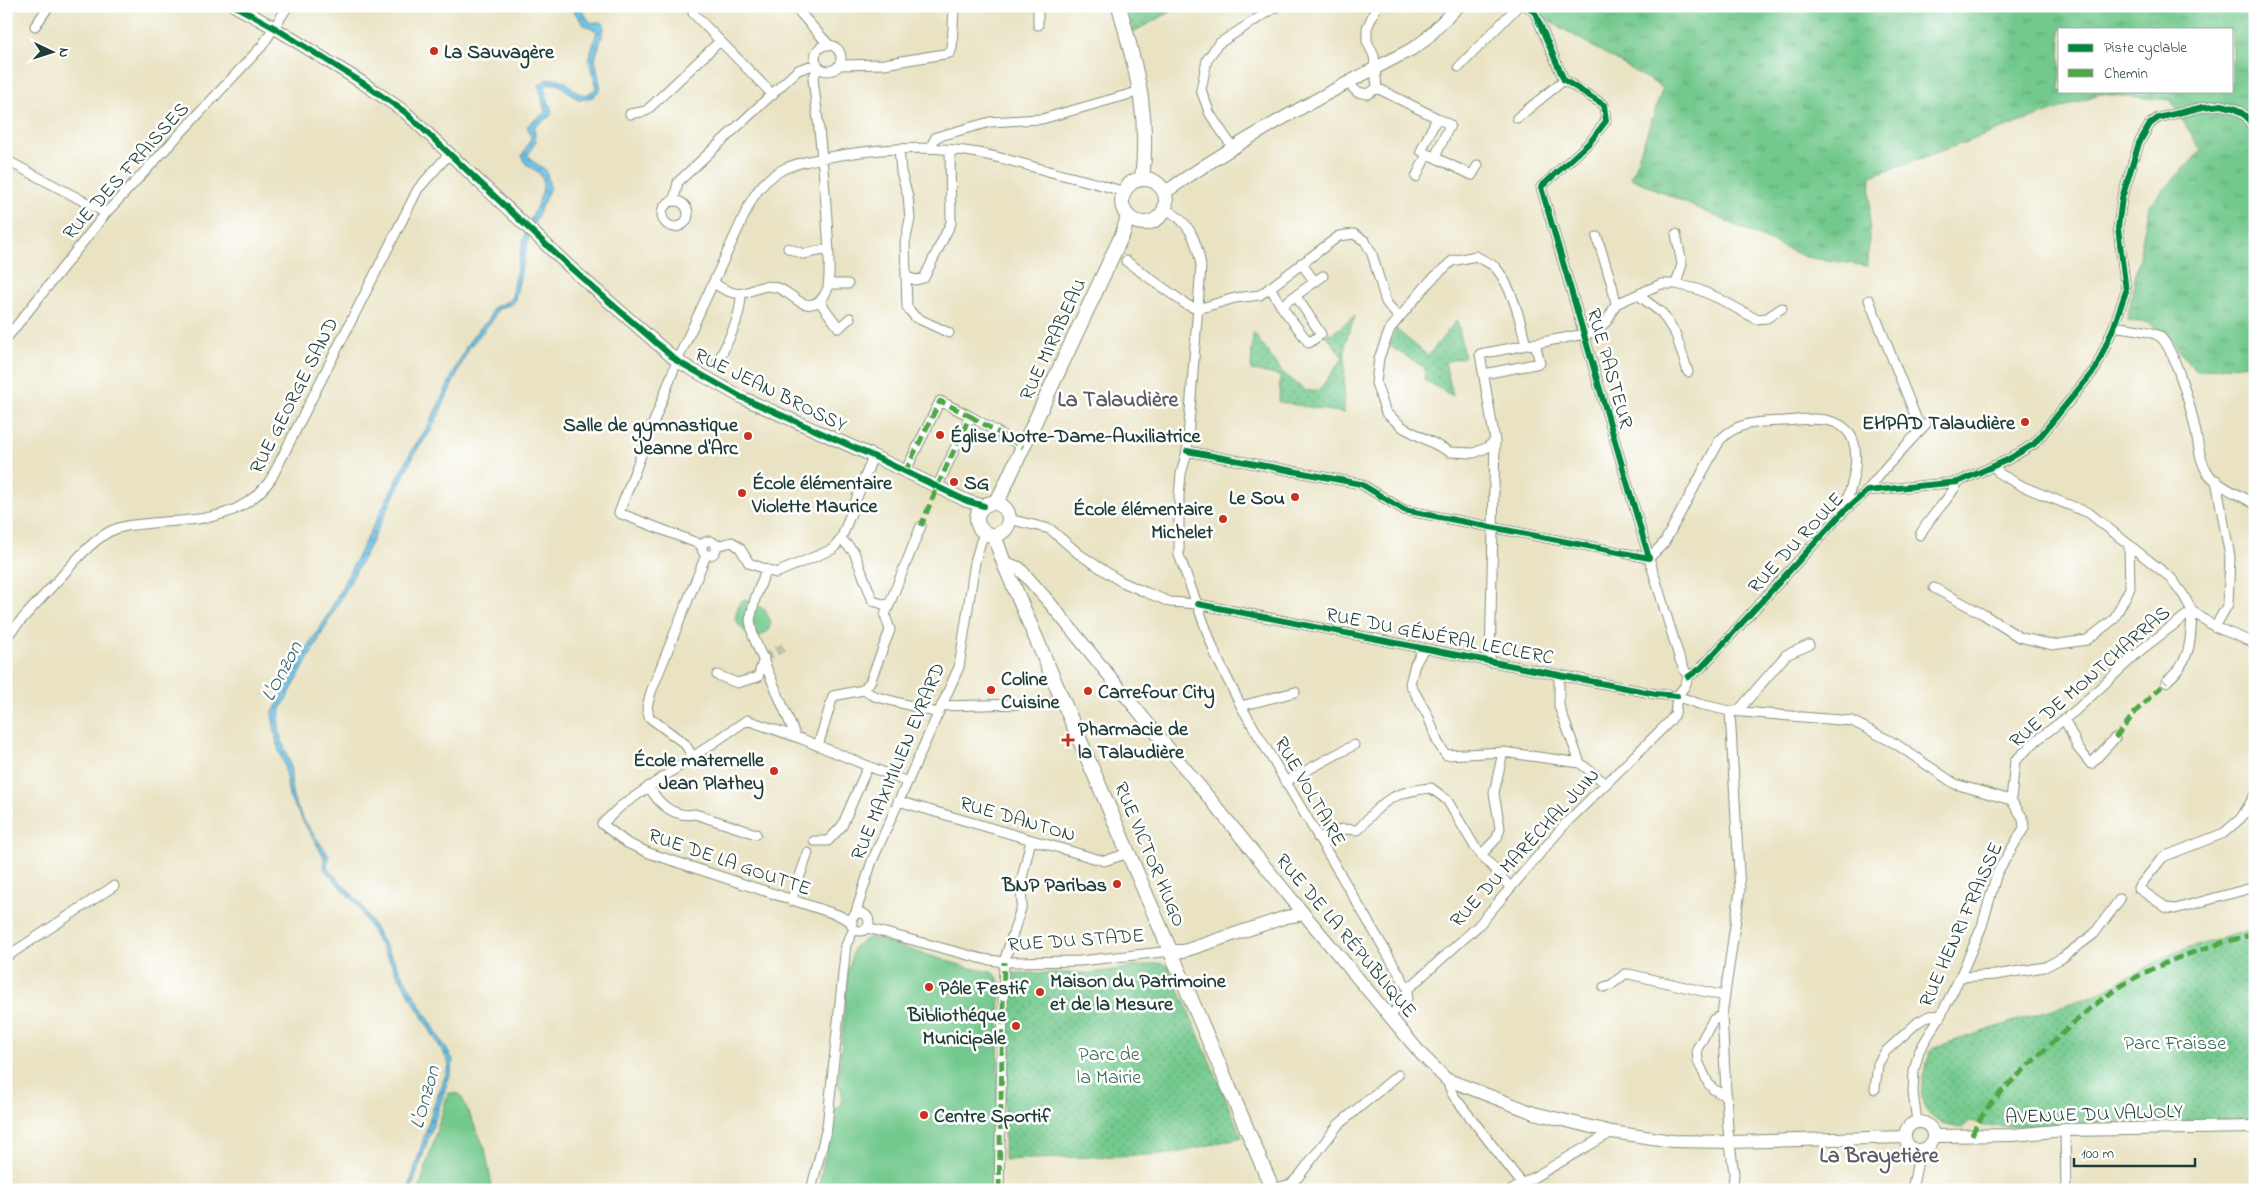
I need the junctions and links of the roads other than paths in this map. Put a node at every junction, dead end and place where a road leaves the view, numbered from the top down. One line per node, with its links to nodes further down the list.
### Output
1 (49, 6): 15 (street)
2 (235, 6): 16 (street, RUE JEAN BROSSY)
3 (288, 6): 16 (street, RUE DES FRAISSES)
4 (694, 6): 17 (street)
5 (794, 6): 18 (street)
6 (954, 6): 19 (street)
7 (1038, 6): 14 (street)
8 (1119, 6): 26 (main road)
9 (1277, 6): 33 (street)
10 (1377, 6): 22 (street)
11 (1458, 6): 22 (street)
12 (1518, 6): 21 (street)
13 (1527, 6): 23 (street)
14 (1038, 25)
15 (35, 26)
16 (275, 28): 36 (street, RUE JEAN BROSSY); 47 (street, RUE DES FRAISSES)
17 (720, 41): 27 (street); 28 (street)
18 (828, 44): 19 (street); 20 (street)
19 (840, 65): 20 (street)
20 (817, 66): 27 (street); 38 (street)
21 (1459, 67)
22 (1376, 68): 24 (street); 25 (street)
23 (1564, 80): 30 (street); 75 (street, RUE PASTEUR)
24 (1348, 83): 25 (street); 33 (street)
25 (1377, 88): 29 (street)
26 (1135, 91): 32 (street); 42 (main road)
27 (773, 95): 45 (street)
28 (630, 114)
29 (1437, 118): 37 (street); 37 (street)
30 (1517, 118)
31 (2254, 129): 74 (street, RUE DU ROULE)
32 (930, 148): 34 (street); 35 (street)
33 (1233, 148): 44 (street)
34 (899, 149): 38 (street); 56 (street)
35 (950, 150): 43 (street); 56 (street)
36 (450, 153): 79 (street, RUE JEAN BROSSY); 115 (street, RUE GEORGE SAND)
37 (1431, 156): 40 (street); 41 (street)
38 (823, 158): 52 (street); 58 (street)
39 (6, 160): 47 (street)
40 (1478, 165)
41 (1416, 177)
42 (1142, 179): 43 (main road); 44 (main road)
43 (1124, 192): 48 (main road)
44 (1164, 193): 46 (main road)
45 (674, 200)
46 (1164, 209): 48 (main road); 71 (street, RUE VOLTAIRE)
47 (106, 213): 77 (street, RUE DES FRAISSES)
48 (1128, 216): 85 (main road, RUE MIRABEAU)
49 (1676, 234): 61 (street)
50 (1597, 237): 68 (street)
51 (788, 248): 52 (street)
52 (829, 249): 59 (street)
53 (1126, 262): 71 (street)
54 (1301, 262): 57 (street); 62 (street); 73 (street)
55 (1323, 276): 57 (street)
56 (907, 277): 76 (street)
57 (1315, 282): 65 (street)
58 (714, 283): 63 (street); 79 (street)
59 (828, 284): 60 (street); 67 (street)
60 (848, 284)
61 (1676, 284): 64 (street); 70 (street)
62 (1270, 287): 69 (street); 71 (street)
63 (741, 294): 67 (street); 80 (street)
64 (1638, 295): 68 (street); 81 (street)
65 (1296, 296): 69 (street); 69 (street)
66 (1869, 300): 93 (street)
67 (820, 302): 72 (street)
68 (1616, 304): 75 (street)
69 (1281, 306)
70 (1782, 308)
71 (1198, 309): 86 (street, RUE VOLTAIRE)
72 (850, 318)
73 (1399, 318): 78 (street); 84 (street)
74 (2114, 326): 88 (street, RUE DU ROULE); 90 (street)
75 (1583, 332): 78 (street); 107 (street, RUE PASTEUR)
76 (949, 333)
77 (6, 339)
78 (1531, 344): 82 (street); 82 (street)
79 (677, 361): 87 (street, RUE JEAN BROSSY); 103 (street)
80 (718, 362)
81 (1688, 372)
82 (1484, 374): 84 (street)
83 (970, 416): 85 (street); 89 (street); 92 (street)
84 (1495, 441): 99 (street)
85 (1023, 447): 95 (main road, RUE MIRABEAU)
86 (1187, 451): 99 (street); 111 (street, RUE VOLTAIRE)
87 (873, 456): 89 (street, RUE JEAN BROSSY); 102 (street)
88 (1994, 466): 91 (street, RUE DU ROULE); 105 (street)
89 (905, 472): 92 (street, RUE JEAN BROSSY)
90 (2216, 480): 94 (street); 114 (street)
91 (1958, 482): 93 (street, RUE DU ROULE); 101 (street)
92 (937, 487): 95 (street, RUE JEAN BROSSY)
93 (1867, 491): 96 (street, RUE DU ROULE)
94 (2255, 504)
95 (985, 508): 97 (main road); 100 (main road)
96 (1843, 512): 107 (street); 123 (street, RUE DU ROULE)
97 (1009, 519): 100 (main road); 111 (street, RUE DU GÉNÉRAL LECLERC)
98 (921, 526): 112 (street)
99 (1494, 527): 107 (street); 120 (street)
100 (990, 534): 108 (main road, RUE VICTOR HUGO); 130 (street, RUE MAXIMILIEN EVRARD)
101 (1920, 535)
102 (841, 539): 109 (street); 112 (street)
103 (702, 545): 104 (street); 106 (street)
104 (716, 546): 106 (street); 109 (street)
105 (2129, 546): 110 (street); 113 (street)
106 (706, 555): 138 (street)
107 (1649, 558): 123 (street, RUE PASTEUR)
108 (1004, 564): 128 (main road, RUE VICTOR HUGO); 160 (street, RUE DE LA RÉPUBLIQUE)
109 (766, 570): 119 (street)
110 (1934, 588)
111 (1198, 604): 118 (street, RUE DU GÉNÉRAL LECLERC); 129 (street, RUE VOLTAIRE)
112 (889, 606): 125 (street)
113 (2192, 611): 114 (street); 124 (street); 132 (street, RUE DE MONTCHARRAS)
114 (2215, 626): 116 (street)
115 (6, 637)
116 (2255, 643)
117 (1808, 645): 131 (street)
118 (1424, 648): 120 (street, RUE DU GÉNÉRAL LECLERC); 137 (street)
119 (764, 658): 121 (street); 133 (street)
120 (1490, 662): 122 (street, RUE DU GÉNÉRAL LECLERC)
121 (717, 675)
122 (1559, 675): 127 (street, RUE DU GÉNÉRAL LECLERC); 139 (street)
123 (1688, 677): 127 (street, RUE DU MARÉCHAL JUIN)
124 (2166, 682)
125 (863, 690): 130 (street); 136 (street)
126 (1295, 692): 129 (street)
127 (1677, 696): 131 (street, RUE DU GÉNÉRAL LECLERC); 143 (street, RUE DU MARÉCHAL JUIN)
128 (1064, 703): 130 (street); 153 (main road, RUE VICTOR HUGO)
129 (1242, 706): 142 (street, RUE VOLTAIRE)
130 (939, 710): 141 (street, RUE MAXIMILIEN EVRARD)
131 (1738, 711): 146 (street, RUE DU GÉNÉRAL LECLERC); 169 (street)
132 (2064, 720): 134 (street); 146 (street, RUE DE MONTCHARRAS)
133 (796, 737): 136 (street); 138 (street)
134 (2116, 738)
135 (1354, 745): 142 (street)
136 (818, 746): 140 (street)
137 (1503, 752): 139 (street); 154 (street)
138 (693, 757): 144 (street)
139 (1580, 763): 143 (street)
140 (868, 766): 141 (street); 151 (street)
141 (907, 782): 147 (street, RUE MAXIMILIEN EVRARD)
142 (1285, 782): 149 (street, RUE VOLTAIRE)
143 (1606, 784): 156 (street, RUE DU MARÉCHAL JUIN)
144 (649, 786): 148 (street); 159 (street, RUE DE LA GOUTTE)
145 (2255, 795): 157 (street)
146 (2011, 800): 166 (street, RUE HENRI FRAISSE)
147 (898, 801): 150 (street, RUE DANTON); 161 (street, RUE MAXIMILIEN EVRARD)
148 (756, 834)
149 (1318, 838): 154 (street); 168 (street, RUE VOLTAIRE)
150 (1031, 840): 153 (street, RUE DANTON); 165 (street)
151 (814, 842)
152 (808, 853): 159 (street)
153 (1129, 853): 163 (main road, RUE VICTOR HUGO)
154 (1481, 855): 156 (street)
155 (114, 886): 164 (street)
156 (1510, 887): 168 (street, RUE DU MARÉCHAL JUIN)
157 (2255, 887)
158 (2120, 899): 166 (street)
159 (791, 901): 161 (street, RUE DE LA GOUTTE)
160 (1304, 914): 163 (street); 172 (street, RUE DE LA RÉPUBLIQUE)
161 (854, 922): 162 (street); 162 (street); 186 (street, RUE MAXIMILIEN EVRARD)
162 (867, 928): 165 (street, RUE DU STADE)
163 (1172, 951): 165 (street, RUE DU STADE); 188 (main road, RUE VICTOR HUGO)
164 (6, 957)
165 (1004, 962): 187 (street)
166 (1960, 977): 171 (street, RUE HENRI FRAISSE)
167 (1604, 987): 169 (street)
168 (1408, 989): 172 (street, RUE DU MARÉCHAL JUIN)
169 (1724, 996): 170 (street)
170 (1722, 1015): 176 (street); 176 (street)
171 (1941, 1015): 175 (street); 177 (street, RUE HENRI FRAISSE)
172 (1390, 1016): 174 (street, RUE DE LA RÉPUBLIQUE)
173 (1398, 1075): 188 (street)
174 (1446, 1079): 180 (street, RUE DE LA RÉPUBLIQUE); 185 (street)
175 (1876, 1089)
176 (1727, 1097): 183 (street)
177 (1917, 1122): 181 (street); 182 (street)
178 (2255, 1126): 179 (street, AVENUE DU VALJOLY)
179 (2065, 1130): 181 (street, AVENUE DU VALJOLY); 192 (street)
180 (1612, 1132): 183 (street, RUE DE LA RÉPUBLIQUE); 185 (street)
181 (1934, 1136): 184 (street)
182 (1904, 1137): 183 (street); 184 (street)
183 (1731, 1142): 190 (street)
184 (1920, 1151): 191 (street)
185 (1524, 1188): 189 (street)
186 (811, 1190)
187 (999, 1190)
188 (1272, 1190)
189 (1512, 1190)
190 (1733, 1190)
191 (1912, 1190)
192 (2066, 1190)

